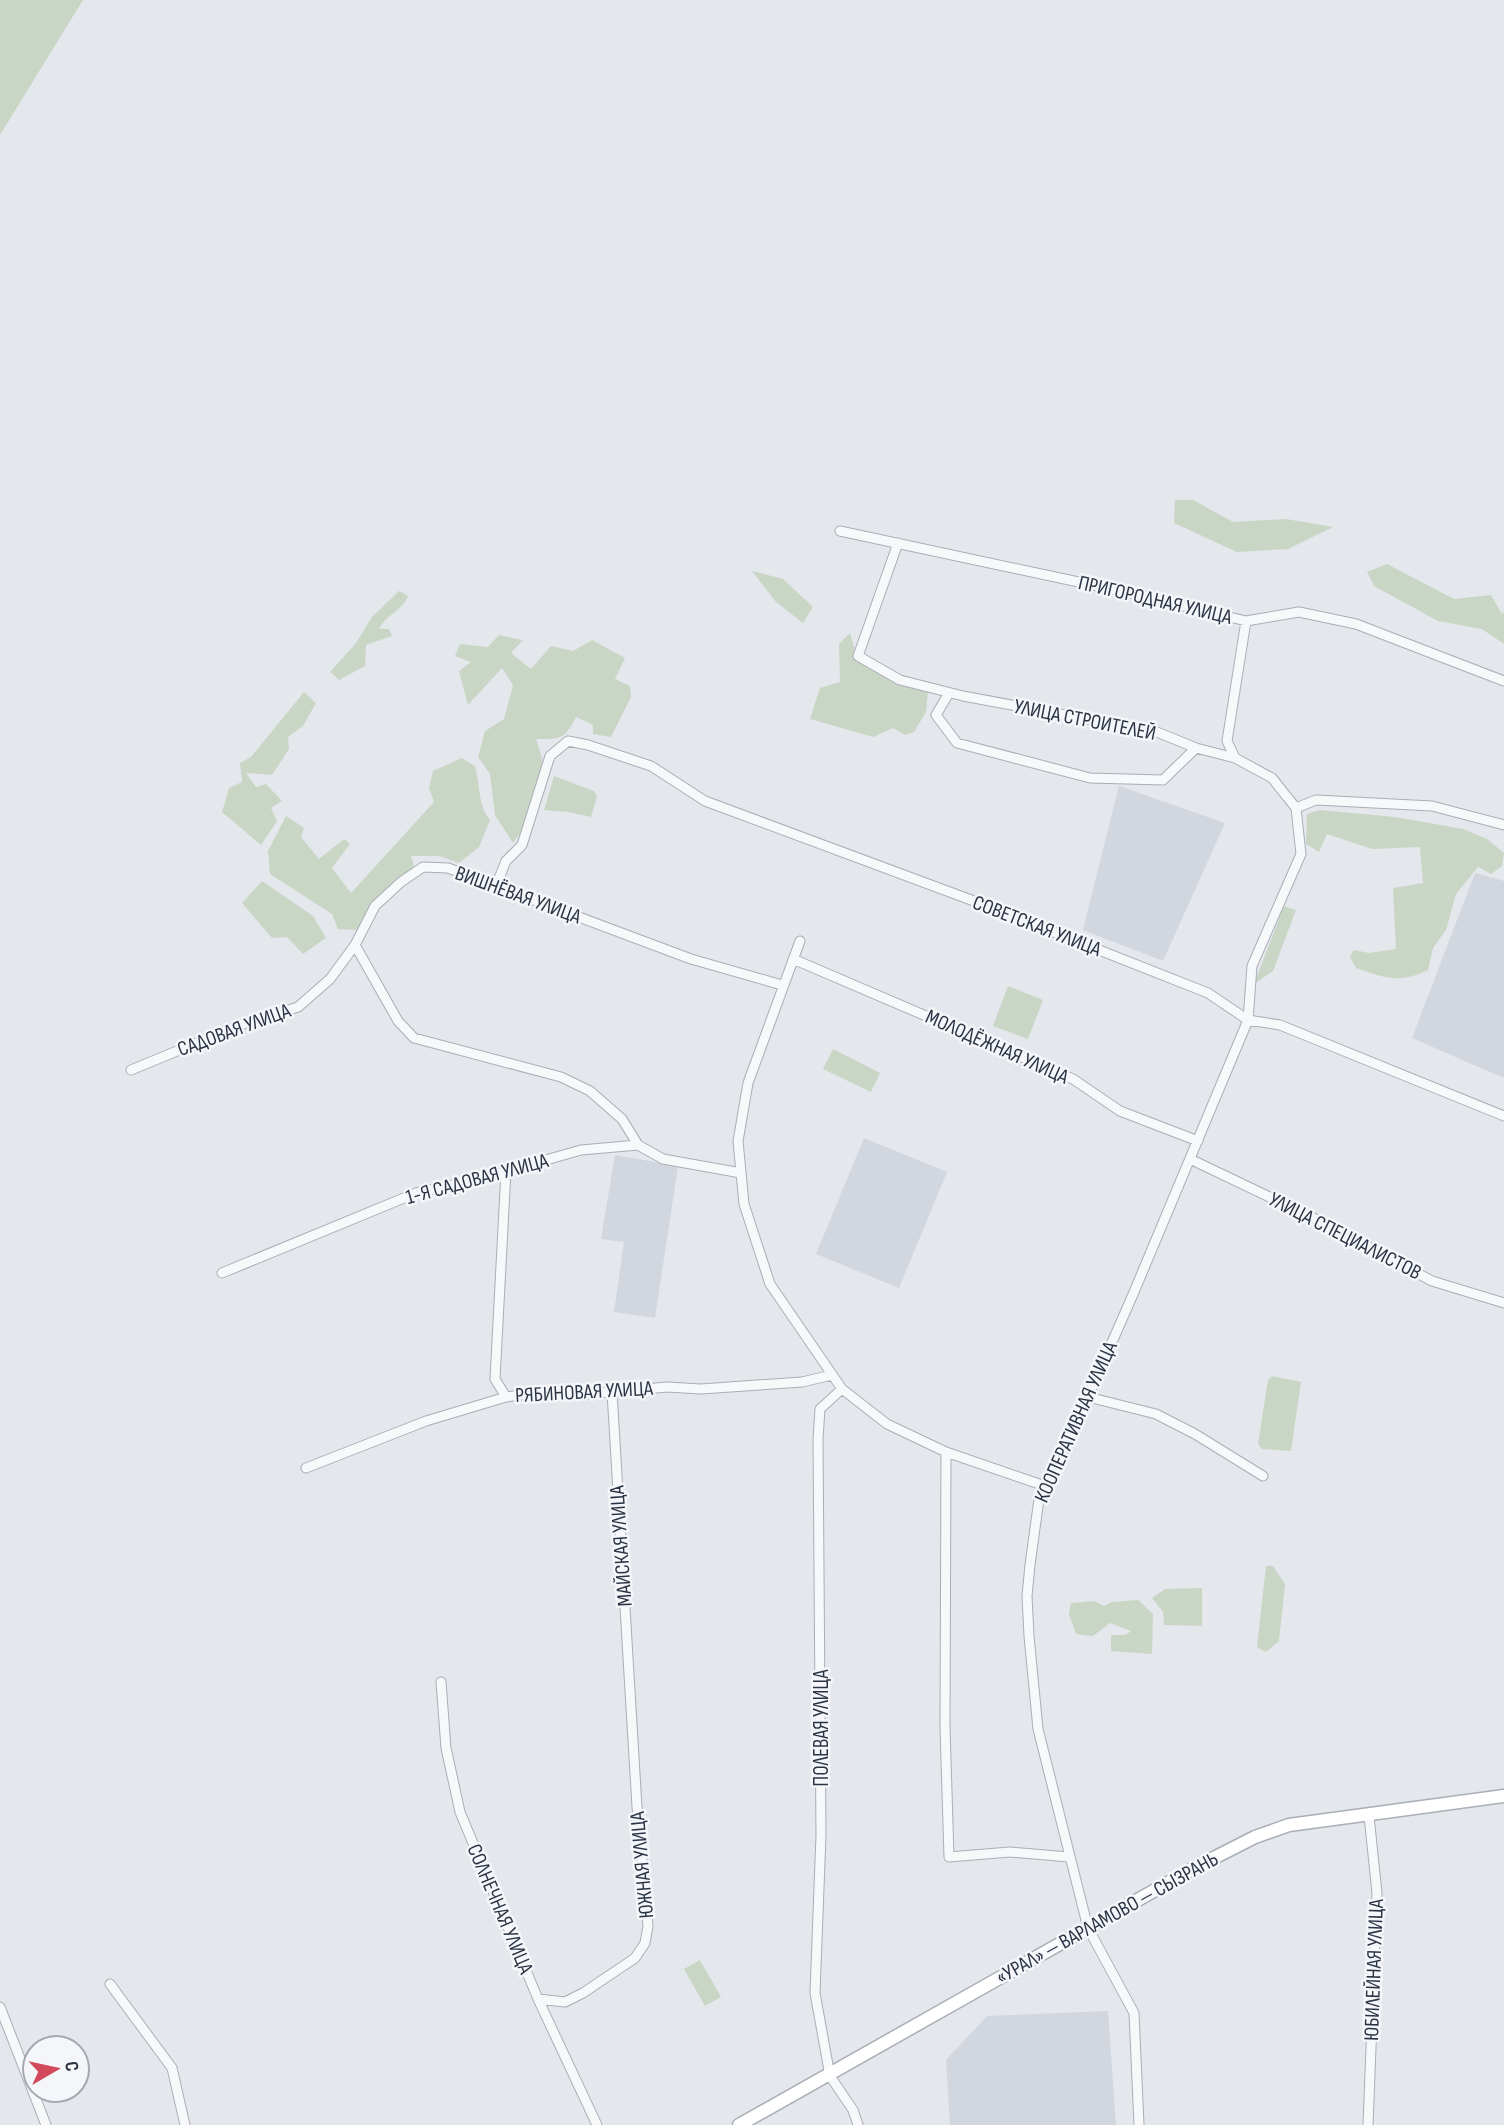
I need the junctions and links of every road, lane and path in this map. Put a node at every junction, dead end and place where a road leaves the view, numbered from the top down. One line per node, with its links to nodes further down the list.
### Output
1 (840, 531): 2 (street, ПРИГОРОДНАЯ УЛИЦА)
2 (898, 543): 3 (street, ПРИГОРОДНАЯ УЛИЦА); 5 (street, УЛИЦА СТРОИТЕЛЕЙ)
3 (1246, 621): 4 (street, ПРИГОРОДНАЯ УЛИЦА); 7 (street)
4 (1504, 681)
5 (949, 693): 6 (street, УЛИЦА СТРОИТЕЛЕЙ); 6 (street)
6 (1196, 748): 7 (street, УЛИЦА СТРОИТЕЛЕЙ)
7 (1235, 758): 8 (street, УЛИЦА СТРОИТЕЛЕЙ)
8 (1296, 808): 9 (street); 15 (street, КООПЕРАТИВНАЯ УЛИЦА)
9 (1504, 825)
10 (496, 886): 12 (street, ВИШНЁВАЯ УЛИЦА); 14 (street, ВИШНЁВАЯ УЛИЦА); 15 (street, СОВЕТСКАЯ УЛИЦА)
11 (800, 942): 13 (street)
12 (355, 945): 16 (street, САДОВАЯ УЛИЦА); 19 (street)
13 (793, 959): 14 (street); 18 (street, МОЛОДЁЖНАЯ УЛИЦА)
14 (782, 985): 22 (street)
15 (1248, 1020): 17 (street, СОВЕТСКАЯ УЛИЦА); 18 (street, КООПЕРАТИВНАЯ УЛИЦА)
16 (131, 1070)
17 (1504, 1116)
18 (1198, 1141): 20 (street, КООПЕРАТИВНАЯ УЛИЦА)
19 (638, 1145): 21 (street, 1-Я САДОВАЯ УЛИЦА); 22 (street)
20 (1190, 1159): 24 (street, УЛИЦА СПЕЦИАЛИСТОВ); 29 (street, КООПЕРАТИВНАЯ УЛИЦА)
21 (506, 1171): 23 (street, 1-Я САДОВАЯ УЛИЦА); 28 (street)
22 (741, 1172): 25 (street)
23 (222, 1273)
24 (1504, 1303)
25 (832, 1375): 26 (street); 27 (street, РЯБИНОВАЯ УЛИЦА)
26 (842, 1389): 30 (street); 43 (street, ПОЛЕВАЯ УЛИЦА)
27 (612, 1392): 28 (street, РЯБИНОВАЯ УЛИЦА); 35 (street, МАЙСКАЯ УЛИЦА)
28 (506, 1396): 31 (street, РЯБИНОВАЯ УЛИЦА)
29 (1088, 1397): 32 (street); 33 (street, КООПЕРАТИВНАЯ УЛИЦА)
30 (946, 1452): 33 (street); 38 (street)
31 (306, 1468)
32 (1264, 1476)
33 (1045, 1486): 38 (street, КООПЕРАТИВНАЯ УЛИЦА)
34 (441, 1682): 41 (street, СОЛНЕЧНАЯ УЛИЦА)
35 (631, 1701): 41 (street, ЮЖНАЯ УЛИЦА)
36 (1504, 1796): 37 (main road, «УРАЛ» — ВАРЛАМОВО — СЫЗРАНЬ)
37 (1369, 1816): 39 (main road, «УРАЛ» — ВАРЛАМОВО — СЫЗРАНЬ); 50 (street, ЮБИЛЕЙНАЯ УЛИЦА)
38 (1069, 1857): 39 (street, КООПЕРАТИВНАЯ УЛИЦА)
39 (1088, 1928): 43 (main road, «УРАЛ» — ВАРЛАМОВО — СЫЗРАНЬ); 49 (street, КООПЕРАТИВНАЯ УЛИЦА)
40 (110, 1984): 45 (street)
41 (538, 1999): 46 (street, СОЛНЕЧНАЯ УЛИЦА)
42 (0, 2007): 44 (street)
43 (830, 2076): 47 (main road, «УРАЛ» — ВАРЛАМОВО — СЫЗРАНЬ); 48 (street)
44 (47, 2125)
45 (185, 2125)
46 (597, 2125)
47 (739, 2125)
48 (858, 2125)
49 (1139, 2125)
50 (1368, 2125)

